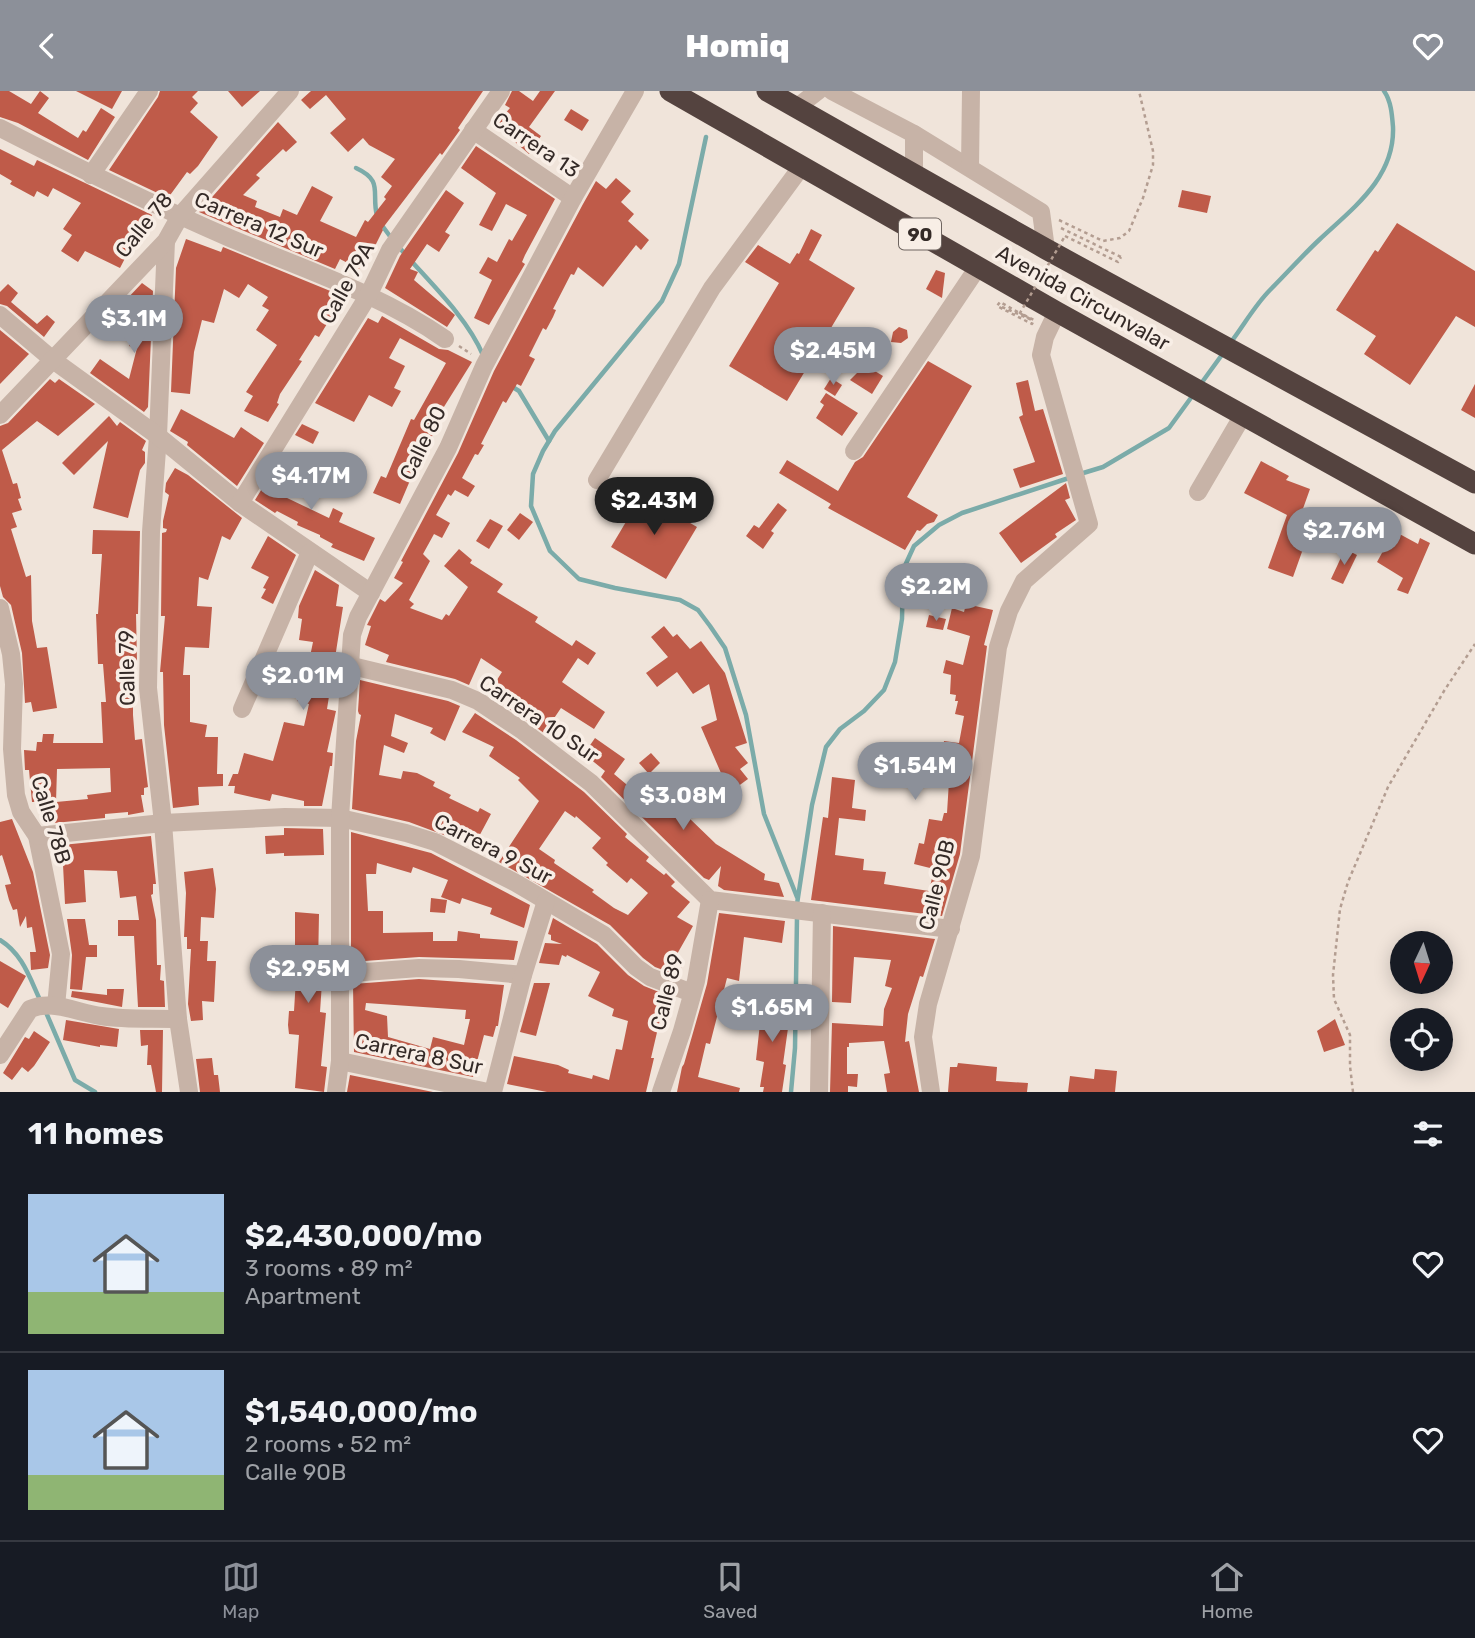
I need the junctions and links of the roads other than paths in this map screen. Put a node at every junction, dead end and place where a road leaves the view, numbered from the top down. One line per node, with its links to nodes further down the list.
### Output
1 (149, 91): 17 (street)
2 (501, 91): 12 (street, Calle 79A)
3 (635, 91): 18 (street, Calle 80)
4 (670, 91): 14 (highway, Avenida Circunvalar / 90)
5 (767, 91): 10 (highway, Avenida Circunvalar / 90)
6 (818, 91): 10 (street)
7 (832, 91): 13 (street)
8 (971, 91): 15 (street)
9 (284, 96): 19 (street, Calle 78)
10 (796, 108): 16 (highway, Avenida Circunvalar / 90)
11 (0, 128): 17 (street, Carrera 12 Sur)
12 (473, 130): 18 (street, Carrera 13); 23 (street, Calle 79A)
13 (914, 134): 15 (street); 16 (street)
14 (802, 166): 22 (highway, Avenida Circunvalar / 90); 32 (street)
15 (970, 167): 21 (street)
16 (914, 173): 21 (highway, Avenida Circunvalar / 90)
17 (92, 175): 19 (street, Carrera 12 Sur)
18 (573, 198): 38 (street, Calle 80)
19 (180, 216): 20 (street, Calle 78); 23 (street, Carrera 12 Sur)
20 (166, 241): 27 (street, Calle 78); 30 (street, Calle 79)
21 (1046, 249): 33 (highway, Avenida Circunvalar / 90)
22 (978, 267): 24 (highway, Avenida Circunvalar / 90); 31 (street)
23 (368, 296): 26 (street, Carrera 12 Sur); 35 (street, Calle 79A)
24 (1058, 312): 28 (highway, Avenida Circunvalar / 90); 49 (street, Calle 90B)
25 (0, 314): 27 (street)
26 (445, 339)
27 (52, 360): 29 (street, Calle 78); 30 (street)
28 (1235, 411): 34 (street); 36 (highway, Avenida Circunvalar / 90)
29 (0, 415)
30 (158, 436): 35 (street); 44 (street, Calle 79)
31 (854, 451)
32 (597, 480)
33 (1475, 483)
34 (1198, 492)
35 (240, 503): 37 (street)
36 (1475, 544)
37 (310, 552): 38 (street); 41 (street)
38 (371, 593): 40 (street, Calle 80)
39 (0, 608): 42 (street, Calle 78B)
40 (348, 665): 43 (street, Calle 80); 46 (street, Carrera 10 Sur)
41 (242, 709)
42 (8, 795): 45 (street, Calle 78B)
43 (340, 818): 44 (street, Carrera 9 Sur); 47 (street, Carrera 9 Sur); 50 (street, Calle 80)
44 (163, 823): 45 (street, Carrera 9 Sur); 54 (street, Calle 79)
45 (37, 836): 53 (street, Calle 78B)
46 (710, 900): 48 (street); 52 (street, Calle 89)
47 (546, 901): 51 (street); 52 (street, Carrera 9 Sur)
48 (815, 912): 49 (street); 61 (street)
49 (951, 929): 62 (street, Calle 90B)
50 (338, 974): 51 (street); 56 (street, Calle 80)
51 (523, 975): 59 (street)
52 (692, 993): 60 (street, Calle 89)
53 (47, 1006): 54 (street); 55 (street)
54 (178, 1019): 57 (street, Calle 79)
55 (0, 1055)
56 (340, 1061): 58 (street, Calle 80); 59 (street, Carrera 8 Sur)
57 (189, 1092)
58 (336, 1092)
59 (490, 1092)
60 (661, 1092)
61 (819, 1092)
62 (931, 1092)

